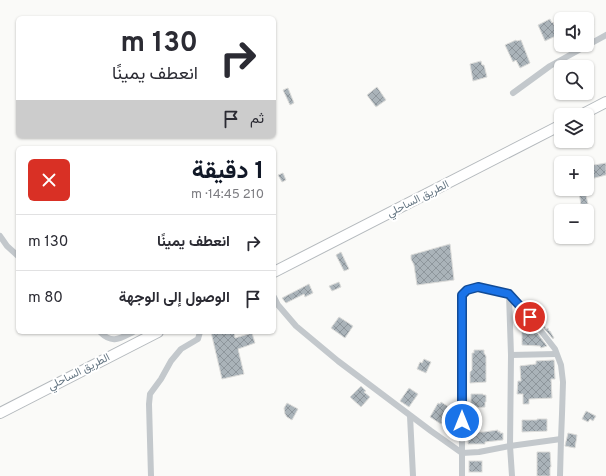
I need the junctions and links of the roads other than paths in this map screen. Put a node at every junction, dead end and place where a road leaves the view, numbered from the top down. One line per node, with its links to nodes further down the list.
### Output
1 (606, 35): 2 (street)
2 (513, 93)
3 (606, 102): 4 (highway)
4 (594, 108)
5 (554, 129): 8 (highway, الطريق الساحلي)
6 (0, 236): 7 (street)
7 (16, 254)
8 (276, 271)
9 (509, 294): 15 (street); 16 (street); 21 (street)
10 (276, 301): 18 (street)
11 (102, 334): 12 (street)
12 (129, 334)
13 (154, 334): 17 (highway, الطريق الساحلي)
14 (199, 334): 22 (street)
15 (556, 354): 16 (street); 19 (street)
16 (511, 356): 20 (street)
17 (0, 413)
18 (410, 416): 21 (street); 23 (street)
19 (561, 439): 20 (street); 26 (street)
20 (510, 446): 21 (street); 25 (street)
21 (462, 452): 24 (street)
22 (151, 476)
23 (413, 476)
24 (462, 476)
25 (512, 476)
26 (560, 476)

